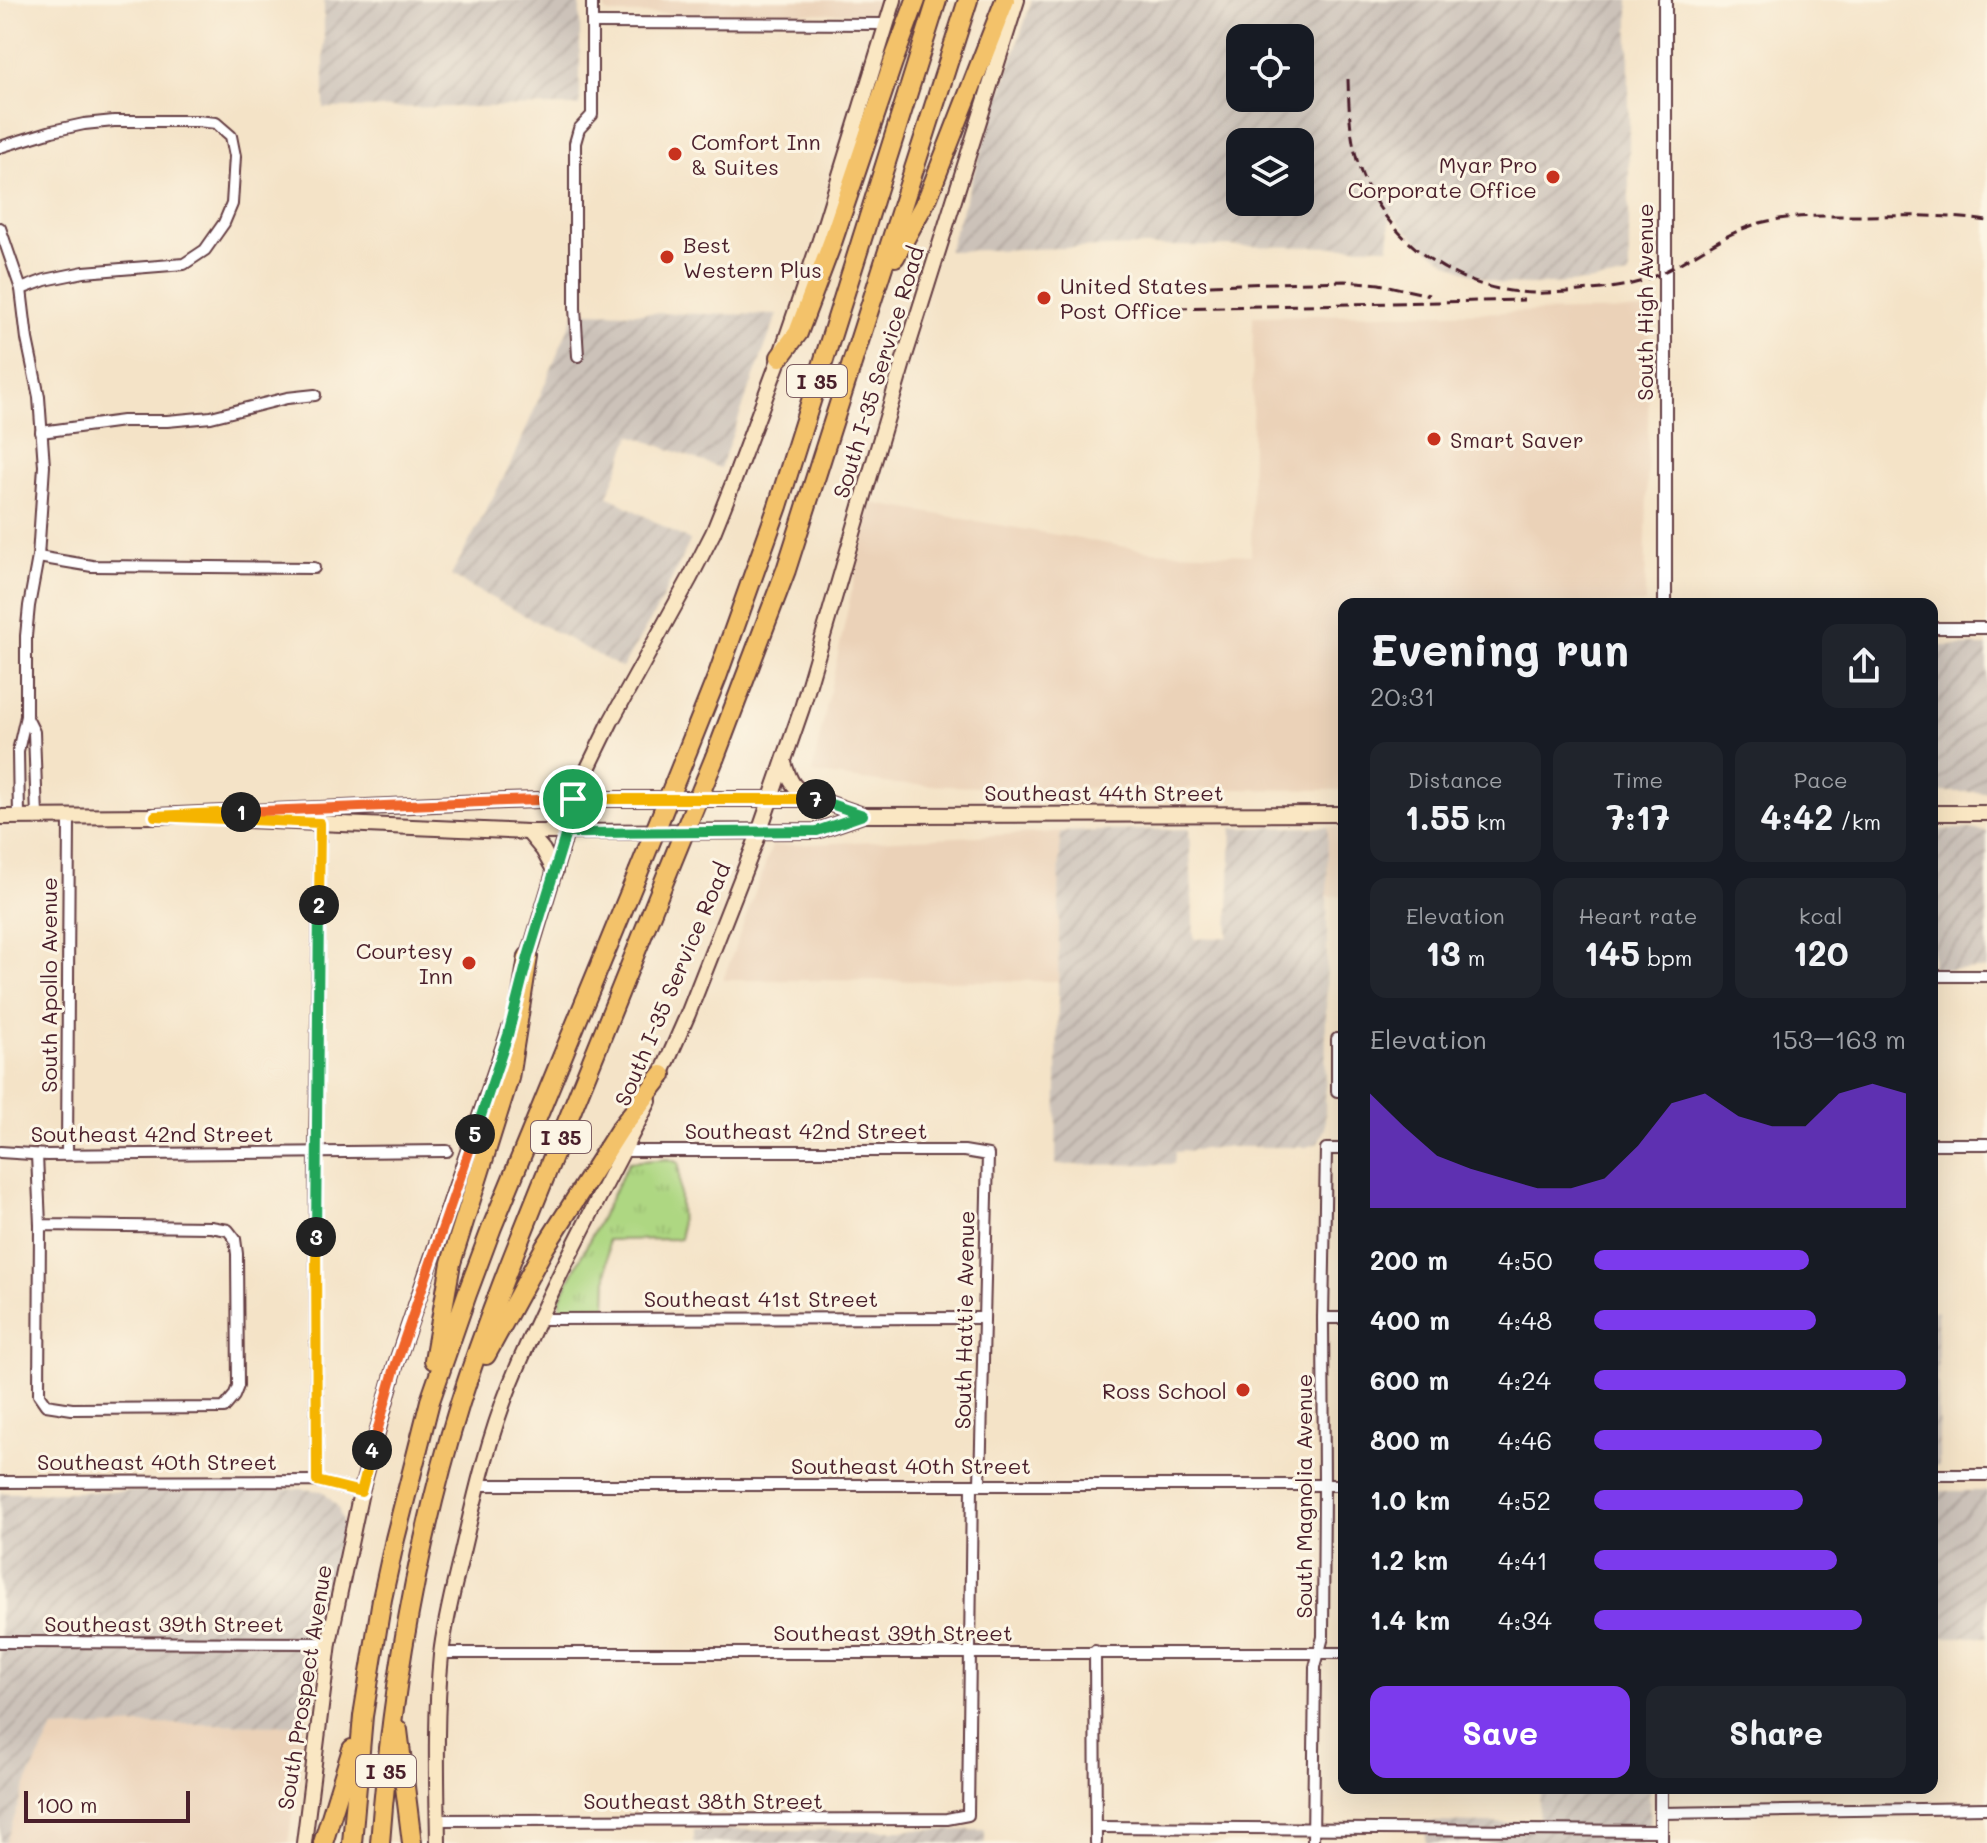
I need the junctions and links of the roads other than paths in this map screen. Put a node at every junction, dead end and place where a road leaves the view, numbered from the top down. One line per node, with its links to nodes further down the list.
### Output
1 (592, 0): 9 (street)
2 (894, 0): 10 (main road)
3 (916, 0): 16 (highway)
4 (937, 0): 64 (highway, I 35, bridge)
5 (968, 0): 14 (highway, I 35)
6 (1005, 0): 14 (highway)
7 (1017, 0): 25 (main road, South I-35 Service Road)
8 (1665, 0): 21 (street, South High Avenue)
9 (593, 23): 10 (street); 15 (street)
10 (887, 24): 16 (main road)
11 (0, 147): 13 (street)
12 (0, 228): 13 (street)
13 (21, 289): 18 (street)
14 (876, 291): 63 (highway, I 35, bridge)
15 (578, 356)
16 (780, 357): 26 (main road)
17 (315, 395): 18 (street)
18 (41, 432): 19 (street)
19 (38, 557): 20 (street); 24 (street)
20 (314, 568)
21 (1665, 598)
22 (1938, 628): 23 (street)
23 (1987, 628)
24 (26, 716): 33 (street); 37 (street)
25 (784, 762): 27 (main road); 28 (main road, South I-35 Service Road)
26 (573, 799): 28 (main road, Southeast 44th Street); 35 (main road, Southeast 44th Street); 40 (main road)
27 (816, 799): 28 (main road, Southeast 44th Street); 32 (main road, Southeast 44th Street)
28 (771, 800): 38 (main road, South I-35 Service Road)
29 (1938, 813): 30 (main road)
30 (1987, 813)
31 (1338, 814): 32 (main road, Southeast 44th Street)
32 (863, 815): 38 (main road, Southeast 44th Street)
33 (37, 816): 34 (main road, Southeast 44th Street); 37 (main road, Southeast 44th Street)
34 (69, 816): 35 (main road, Southeast 44th Street); 55 (street, South Apollo Avenue)
35 (320, 816): 39 (main road, Southeast 44th Street); 54 (street)
36 (0, 817): 37 (main road, Southeast 44th Street)
37 (19, 817)
38 (759, 831): 40 (main road, Southeast 44th Street); 46 (main road, South I-35 Service Road)
39 (528, 832): 40 (main road, Southeast 44th Street); 41 (main road)
40 (566, 833): 41 (main road)
41 (555, 872): 42 (main road)
42 (528, 957): 64 (highway); 73 (main road)
43 (1938, 976): 44 (street)
44 (1987, 976)
45 (1338, 1039): 47 (street)
46 (662, 1075): 52 (main road, South I-35 Service Road); 63 (highway)
47 (1338, 1091)
48 (1938, 1144): 49 (street)
49 (1987, 1144)
50 (1338, 1149): 60 (street, South Magnolia Avenue)
51 (447, 1151): 54 (street, Southeast 42nd Street)
52 (624, 1151): 57 (street, Southeast 42nd Street); 62 (main road, South I-35 Service Road)
53 (0, 1152): 56 (street, Southeast 42nd Street)
54 (315, 1153): 55 (street, Southeast 42nd Street); 67 (street)
55 (67, 1154): 56 (street, Southeast 42nd Street)
56 (37, 1155): 58 (street)
57 (988, 1155): 59 (street, South Hattie Avenue)
58 (40, 1225): 58 (street)
59 (984, 1318): 62 (street, Southeast 41st Street); 70 (street, South Hattie Avenue)
60 (1323, 1318): 61 (street); 71 (street, South Magnolia Avenue)
61 (1338, 1318)
62 (539, 1319): 69 (main road, South I-35 Service Road)
63 (460, 1404): 81 (highway, I 35)
64 (422, 1430): 82 (highway, I 35)
65 (1938, 1475): 66 (street)
66 (1987, 1475)
67 (317, 1481): 68 (street, Southeast 40th Street); 73 (street, Southeast 40th Street)
68 (0, 1482)
69 (478, 1485): 70 (street, Southeast 40th Street); 79 (main road, South I-35 Service Road)
70 (976, 1485): 71 (street, Southeast 40th Street); 77 (street, South Hattie Avenue)
71 (1324, 1485): 72 (street, Southeast 40th Street); 78 (street, South Magnolia Avenue)
72 (1338, 1485)
73 (361, 1492): 75 (main road, South Prospect Avenue)
74 (0, 1642): 75 (street, Southeast 39th Street)
75 (329, 1643): 91 (main road, South Prospect Avenue)
76 (1095, 1651): 77 (street, Southeast 39th Street); 78 (street, Southeast 39th Street); 88 (street)
77 (971, 1652): 79 (street, Southeast 39th Street); 86 (street, South Hattie Avenue)
78 (1319, 1652): 80 (street, Southeast 39th Street); 89 (street, South Magnolia Avenue)
79 (441, 1653): 87 (main road, South I-35 Service Road)
80 (1338, 1653)
81 (395, 1700): 94 (highway, I 35); 95 (highway)
82 (363, 1716): 92 (highway); 93 (highway, I 35)
83 (1661, 1794): 85 (street)
84 (1987, 1808): 85 (street)
85 (1661, 1813): 90 (street)
86 (968, 1815): 87 (street, Southeast 38th Street)
87 (438, 1820): 96 (main road, South I-35 Service Road)
88 (1096, 1827): 89 (street); 97 (street)
89 (1313, 1830): 90 (street); 98 (street, South Magnolia Avenue)
90 (1661, 1837)
91 (304, 1843)
92 (323, 1843)
93 (352, 1843)
94 (380, 1843)
95 (412, 1843)
96 (438, 1843)
97 (1096, 1843)
98 (1313, 1843)

